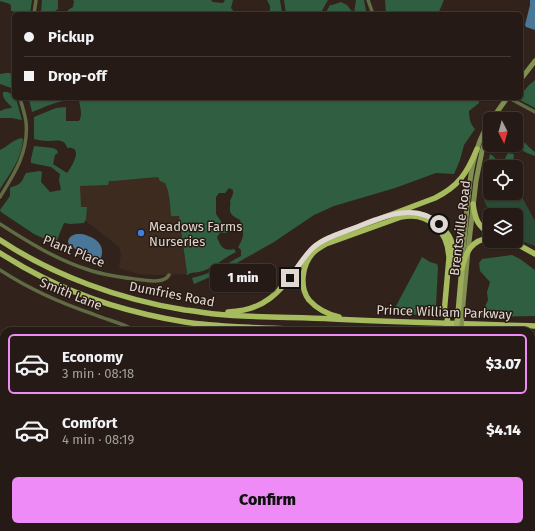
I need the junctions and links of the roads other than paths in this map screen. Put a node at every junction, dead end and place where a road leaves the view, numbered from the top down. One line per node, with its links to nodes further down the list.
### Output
1 (36, 0): 3 (street)
2 (368, 0): 4 (street)
3 (34, 12)
4 (372, 12)
5 (535, 61): 6 (main road)
6 (523, 76)
7 (21, 100): 15 (street)
8 (506, 100): 10 (main road)
9 (512, 100): 11 (street)
10 (498, 112)
11 (535, 112)
12 (483, 134): 13 (main road, Brentsville Road)
13 (477, 149): 17 (highway); 26 (main road, Brentsville Road)
14 (483, 150): 16 (main road, Brentsville Road)
15 (0, 196)
16 (474, 204): 19 (highway); 23 (main road, Brentsville Road)
17 (388, 216): 29 (highway); 30 (highway)
18 (0, 224): 28 (street, Plant Place)
19 (483, 229)
20 (0, 240): 29 (highway, Dumfries Road)
21 (483, 240): 23 (highway)
22 (523, 247): 25 (highway)
23 (468, 251): 26 (highway); 31 (main road, Brentsville Road)
24 (0, 254): 35 (highway, Dumfries Road)
25 (535, 254)
26 (462, 268): 31 (main road, Brentsville Road)
27 (0, 270): 34 (street, Smith Lane)
28 (169, 275)
29 (194, 311): 32 (highway, Dumfries Road)
30 (446, 314): 32 (highway); 36 (highway); 37 (highway, bridge)
31 (460, 314): 38 (main road, Brentsville Road, bridge); 39 (main road, Brentsville Road, bridge)
32 (352, 320): 33 (highway, Prince William Parkway)
33 (535, 326)
34 (129, 327)
35 (252, 327)
36 (443, 327)
37 (446, 327)
38 (457, 327)
39 (460, 327)

